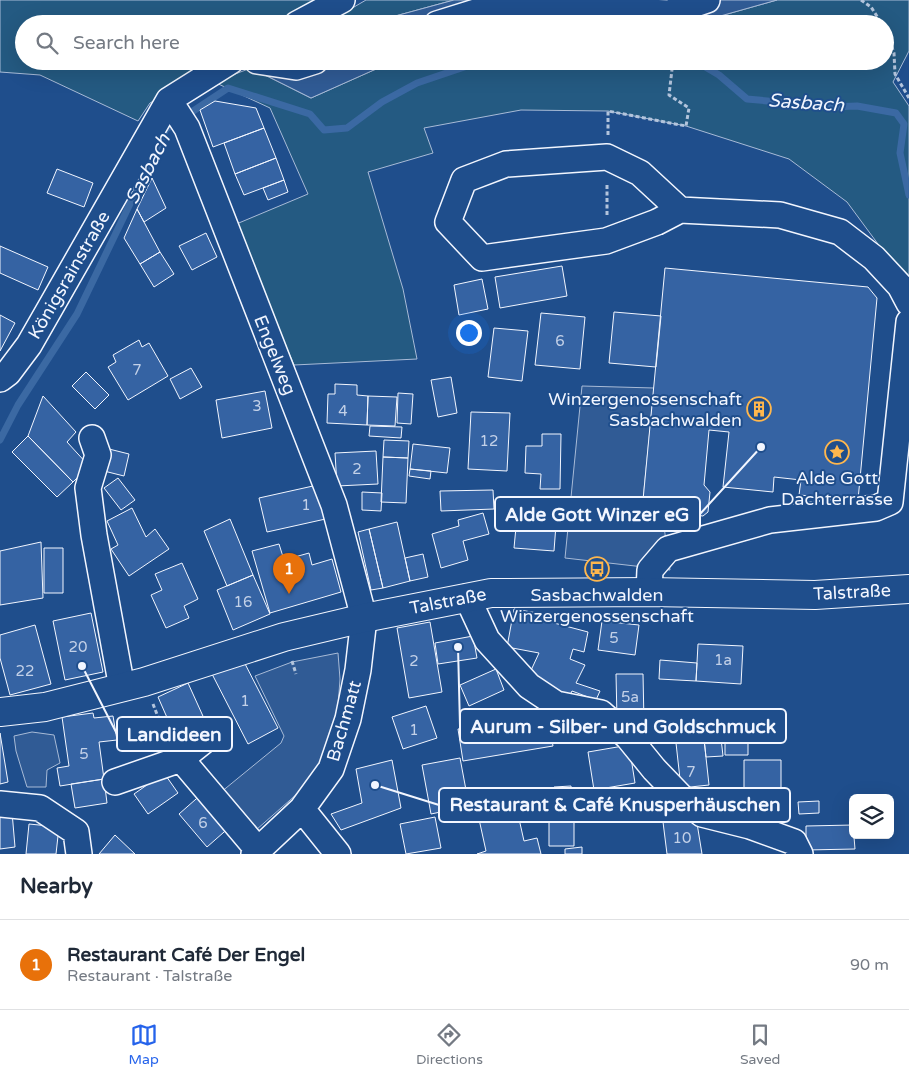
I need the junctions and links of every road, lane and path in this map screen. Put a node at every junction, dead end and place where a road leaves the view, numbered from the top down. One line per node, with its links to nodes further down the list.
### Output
1 (342, 0): 4 (street)
2 (707, 0): 5 (street)
3 (861, 0): 6 (path)
4 (314, 15)
5 (466, 15)
6 (876, 15)
7 (894, 53): 11 (path)
8 (216, 70): 12 (street, Königsrainstraße)
9 (672, 70): 10 (path)
10 (671, 78)
11 (909, 98)
12 (168, 100): 16 (street, Königsrainstraße); 21 (street, Engelweg)
13 (680, 210): 13 (street); 14 (street)
14 (909, 303)
15 (909, 322): 19 (street)
16 (0, 379)
17 (92, 438): 22 (street)
18 (909, 589): 19 (main road, Talstraße)
19 (649, 592): 20 (main road, Talstraße)
20 (467, 597): 21 (main road, Talstraße); 32 (street)
21 (364, 618): 22 (main road, Talstraße); 28 (street, Bachmatt)
22 (133, 685): 23 (main road, Talstraße); 25 (path)
23 (0, 712)
24 (211, 735): 25 (street)
25 (178, 760): 26 (street); 29 (street)
26 (115, 782)
27 (0, 804): 30 (street)
28 (302, 809): 29 (street, Bachmatt); 31 (street)
29 (256, 852)
30 (78, 854)
31 (338, 854)
32 (800, 854)

